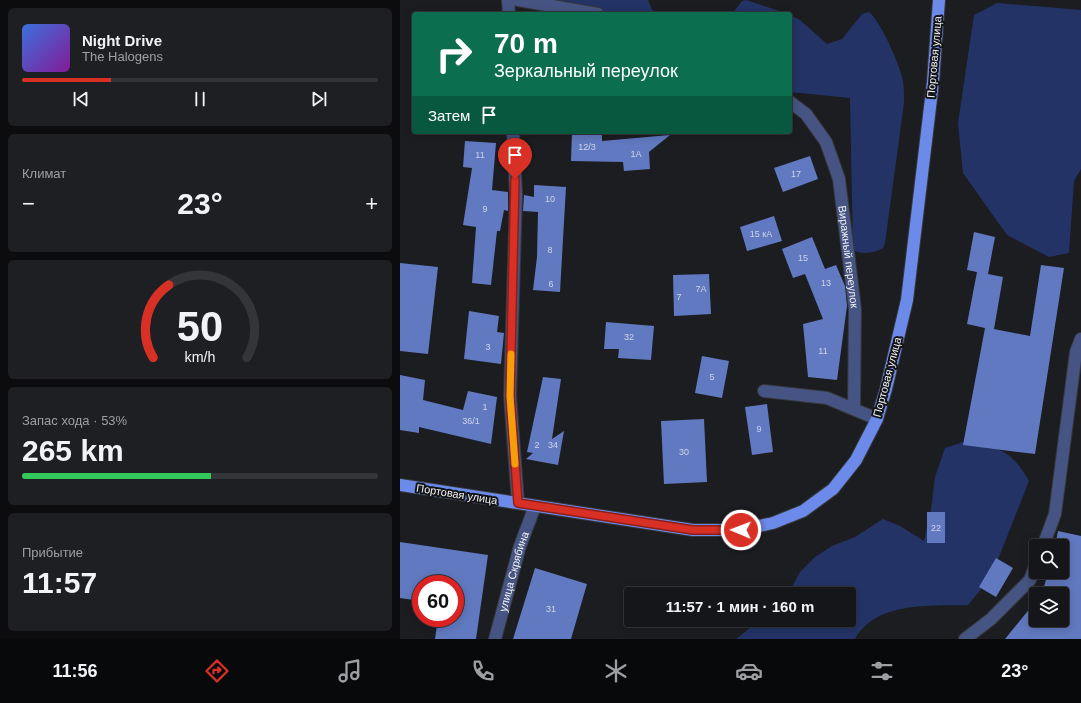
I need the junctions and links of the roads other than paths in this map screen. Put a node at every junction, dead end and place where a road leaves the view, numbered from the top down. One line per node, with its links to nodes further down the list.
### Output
1 (508, 0): 4 (street)
2 (518, 0): 5 (street)
3 (939, 0): 11 (main road, Портовая улица)
4 (509, 12)
5 (587, 12)
6 (792, 104): 10 (street, Виражный переулок)
7 (513, 134): 13 (street)
8 (1081, 339): 15 (street)
9 (764, 391): 10 (street)
10 (854, 409): 11 (street)
11 (877, 418): 14 (main road, Портовая улица)
12 (400, 485): 13 (main road, Портовая улица)
13 (518, 503): 14 (main road, Портовая улица)
14 (535, 506): 17 (street, улица Скрябина)
15 (1046, 539)
16 (1030, 579): 18 (street)
17 (495, 639)
18 (964, 639)

